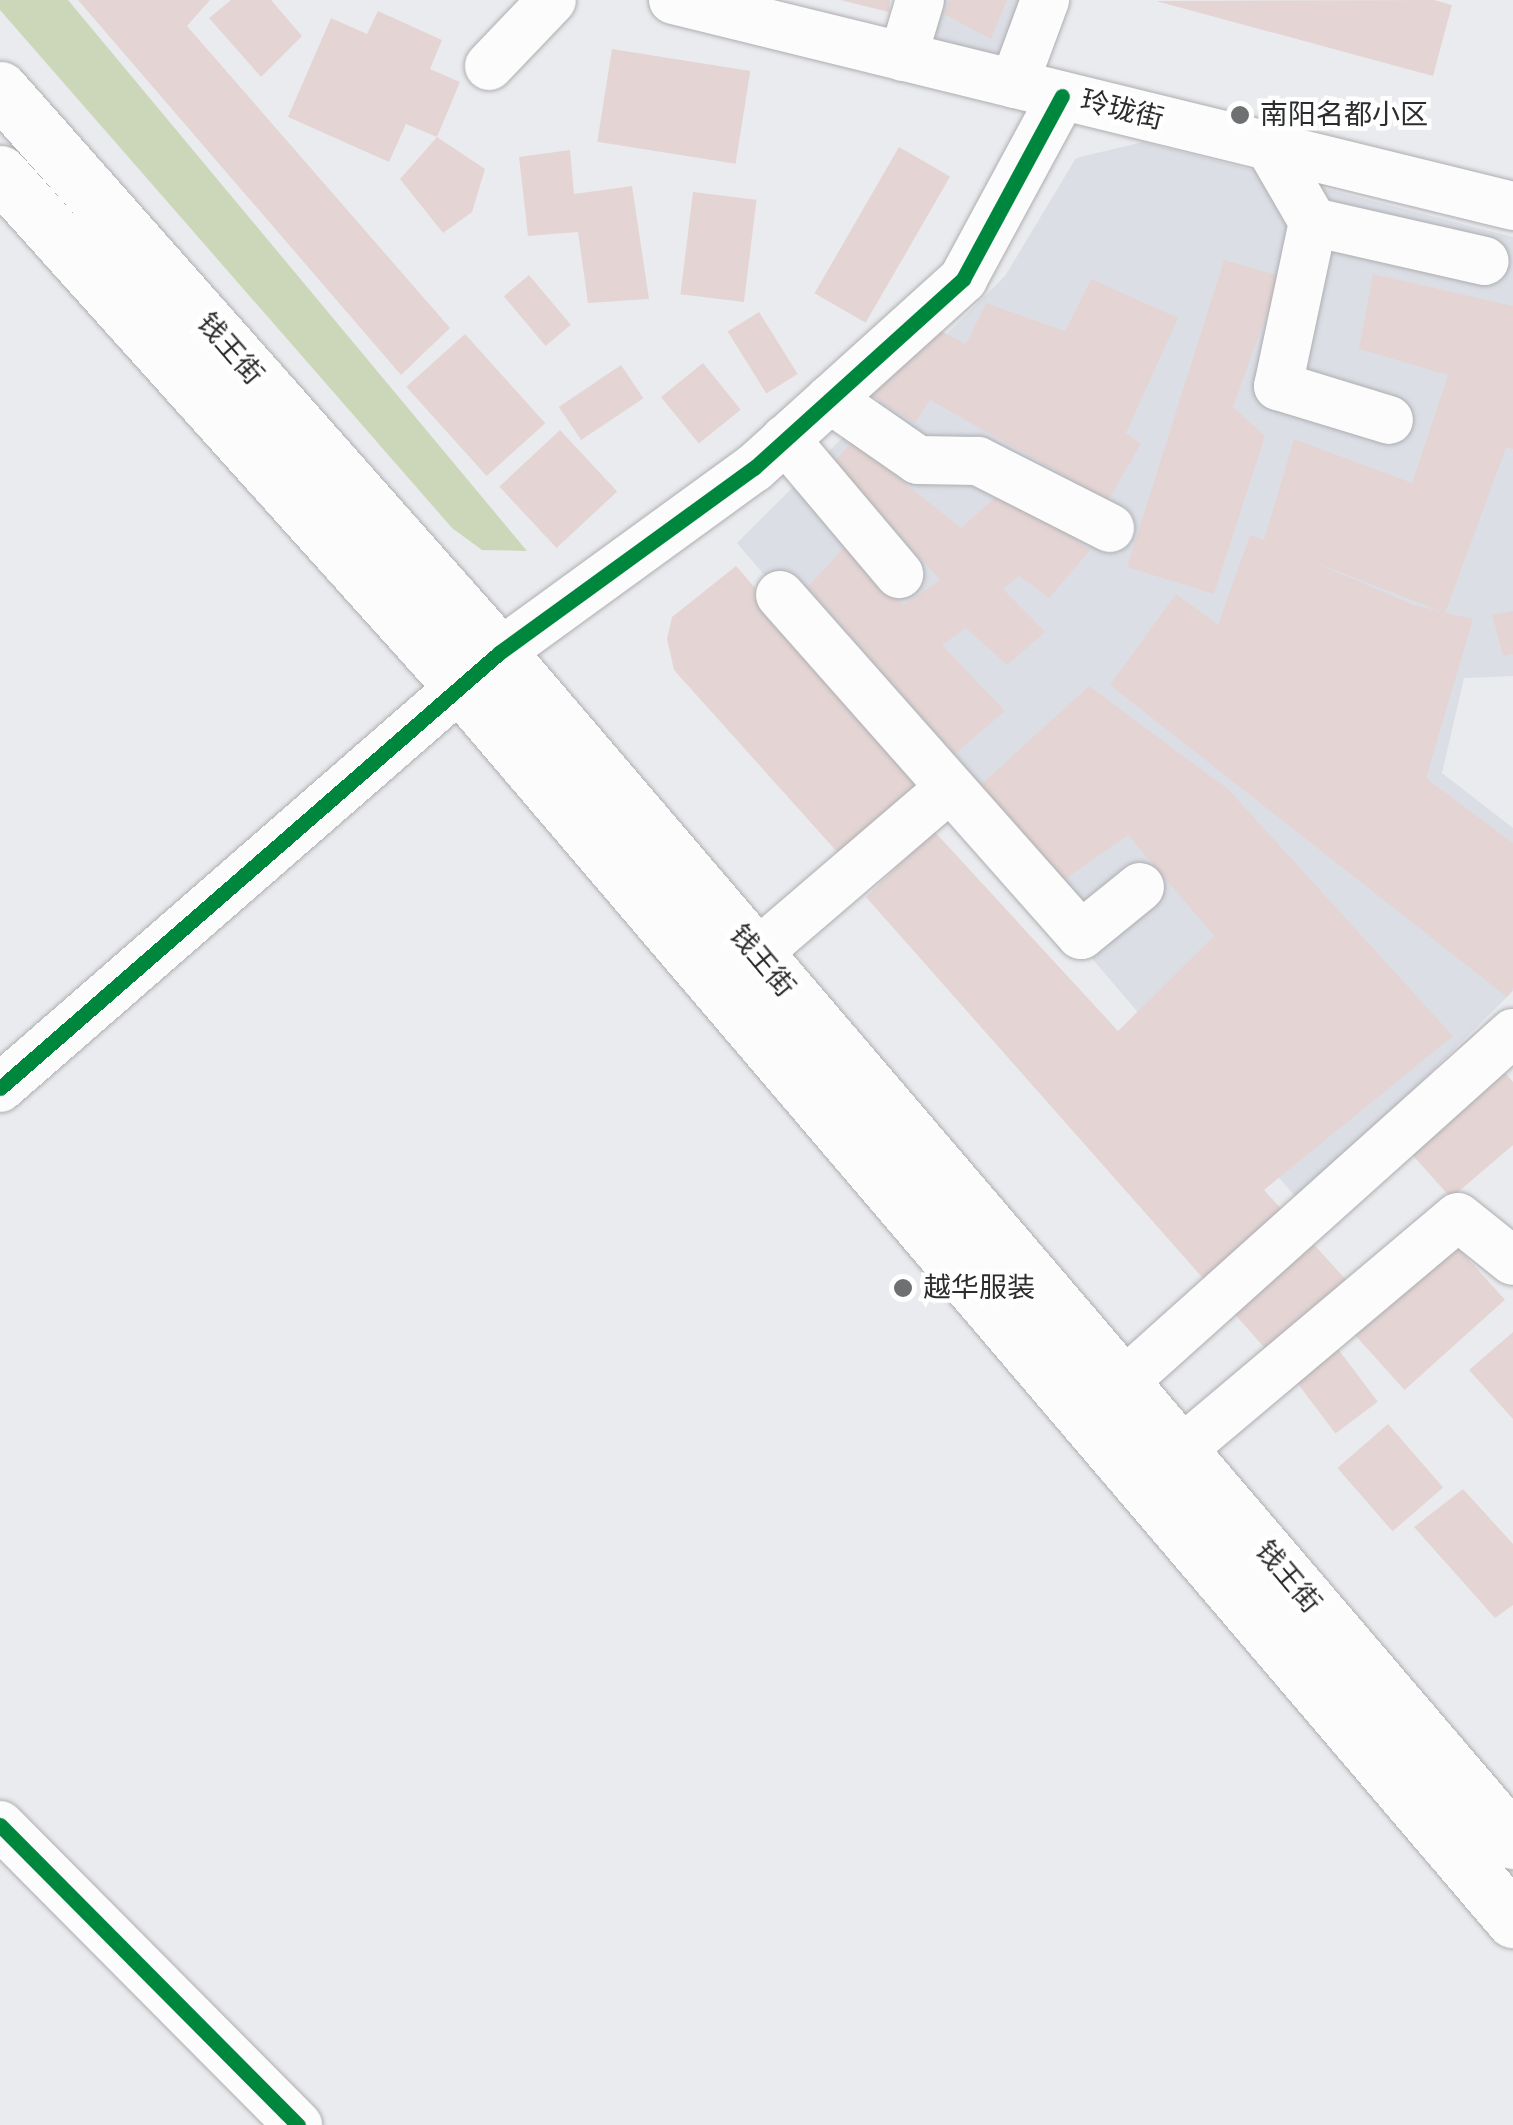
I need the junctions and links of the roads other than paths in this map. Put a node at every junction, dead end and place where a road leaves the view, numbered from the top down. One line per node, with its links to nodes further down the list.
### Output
1 (552, 0): 6 (street)
2 (672, 0): 5 (street, 玲珑街)
3 (920, 0): 5 (street)
4 (1045, 0): 7 (street)
5 (903, 56): 7 (street, 玲珑街)
6 (489, 66)
7 (1014, 84): 9 (street, 玲珑街)
8 (0, 89): 21 (main road, 钱王街)
9 (1062, 96): 10 (street, 玲珑街); 15 (street)
10 (1270, 146): 12 (street, 玲珑街); 13 (street)
11 (0, 173): 21 (main road, 钱王街)
12 (1513, 206)
13 (1313, 222): 14 (street); 16 (street)
14 (1485, 262)
15 (830, 399): 17 (street); 18 (street)
16 (1389, 420)
17 (785, 440): 19 (street); 21 (street)
18 (1110, 528)
19 (899, 574)
20 (780, 595): 22 (street)
21 (480, 670): 24 (main road, 钱王街); 26 (street); 32 (main road, 钱王街)
22 (950, 788): 23 (street); 24 (street)
23 (1140, 888)
24 (756, 954): 28 (main road, 钱王街)
25 (1513, 1033): 28 (street)
26 (0, 1088)
27 (1513, 1260): 29 (street)
28 (1123, 1384): 29 (main road, 钱王街)
29 (1180, 1451): 31 (main road, 钱王街)
30 (0, 1825): 33 (street)
31 (1513, 1842)
32 (1513, 1920)
33 (298, 2125)

